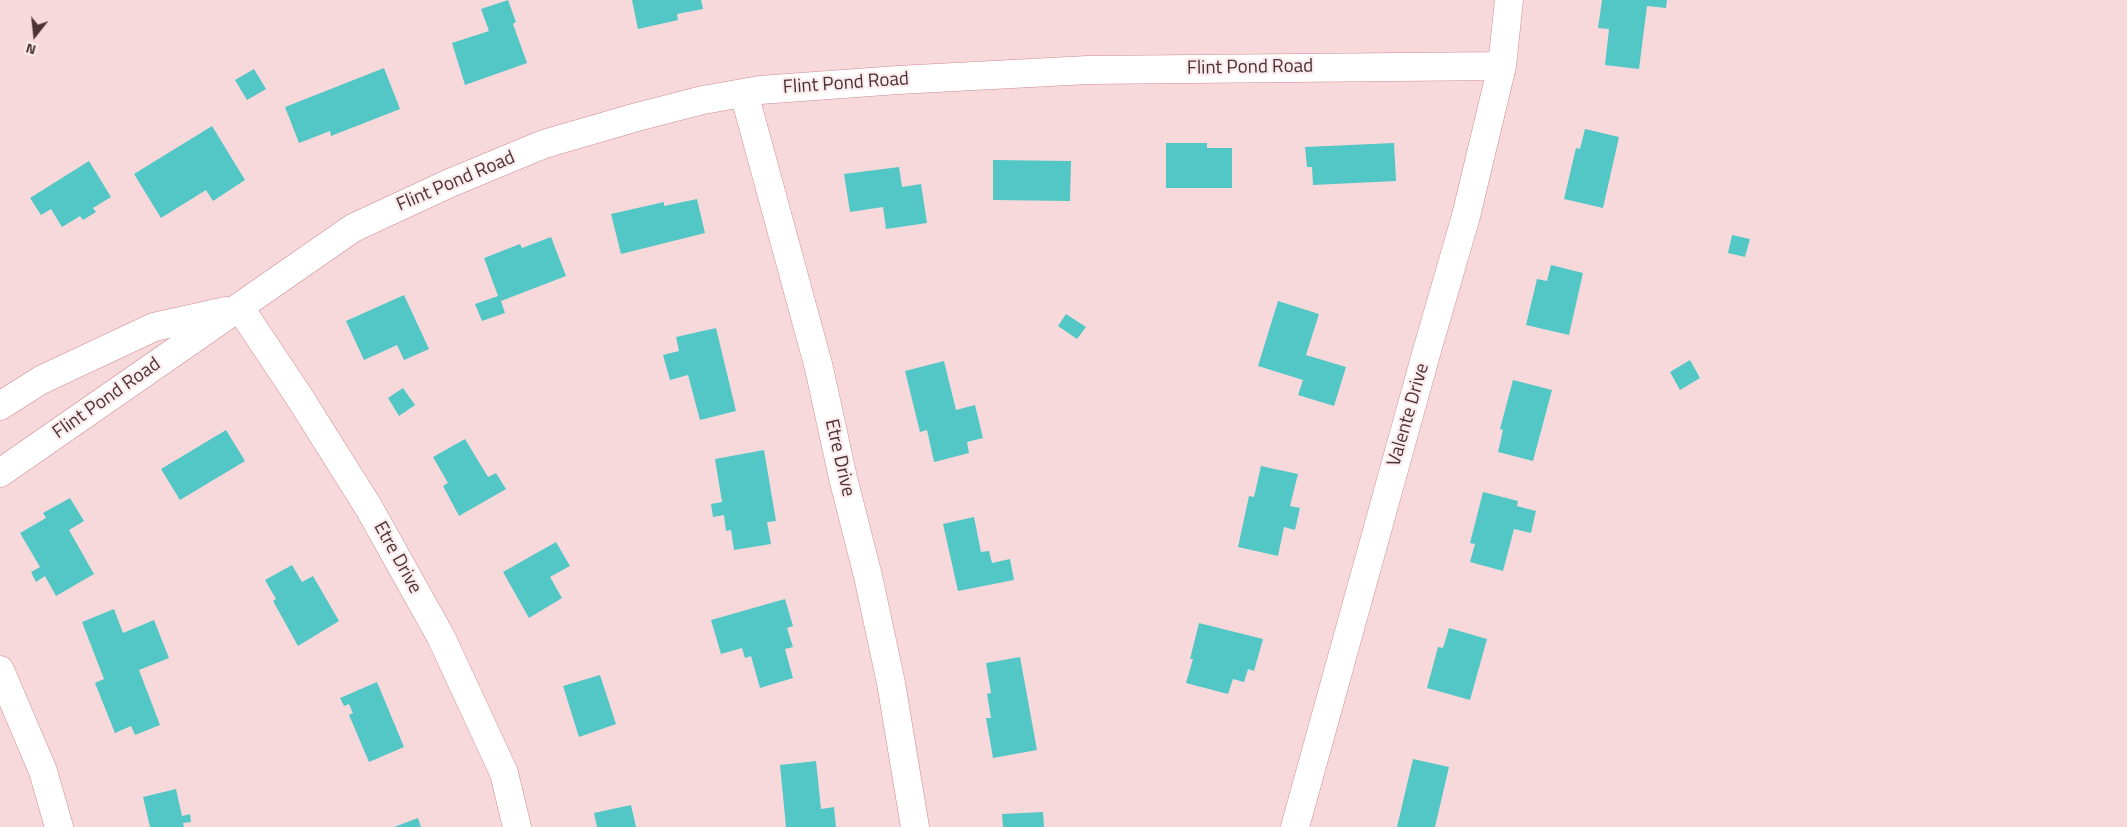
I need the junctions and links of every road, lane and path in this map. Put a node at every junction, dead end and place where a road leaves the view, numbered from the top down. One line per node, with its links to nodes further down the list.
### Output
1 (1509, 0): 2 (street, Valente Drive)
2 (1502, 66): 3 (street, Flint Pond Road); 11 (street, Valente Drive)
3 (744, 93): 4 (street, Flint Pond Road); 10 (street, Etre Drive)
4 (240, 308): 5 (street, Flint Pond Road); 6 (street, Flint Pond Road); 9 (street, Etre Drive)
5 (0, 406)
6 (0, 473)
7 (0, 670): 8 (street)
8 (59, 827)
9 (517, 827)
10 (915, 827)
11 (1296, 827)

